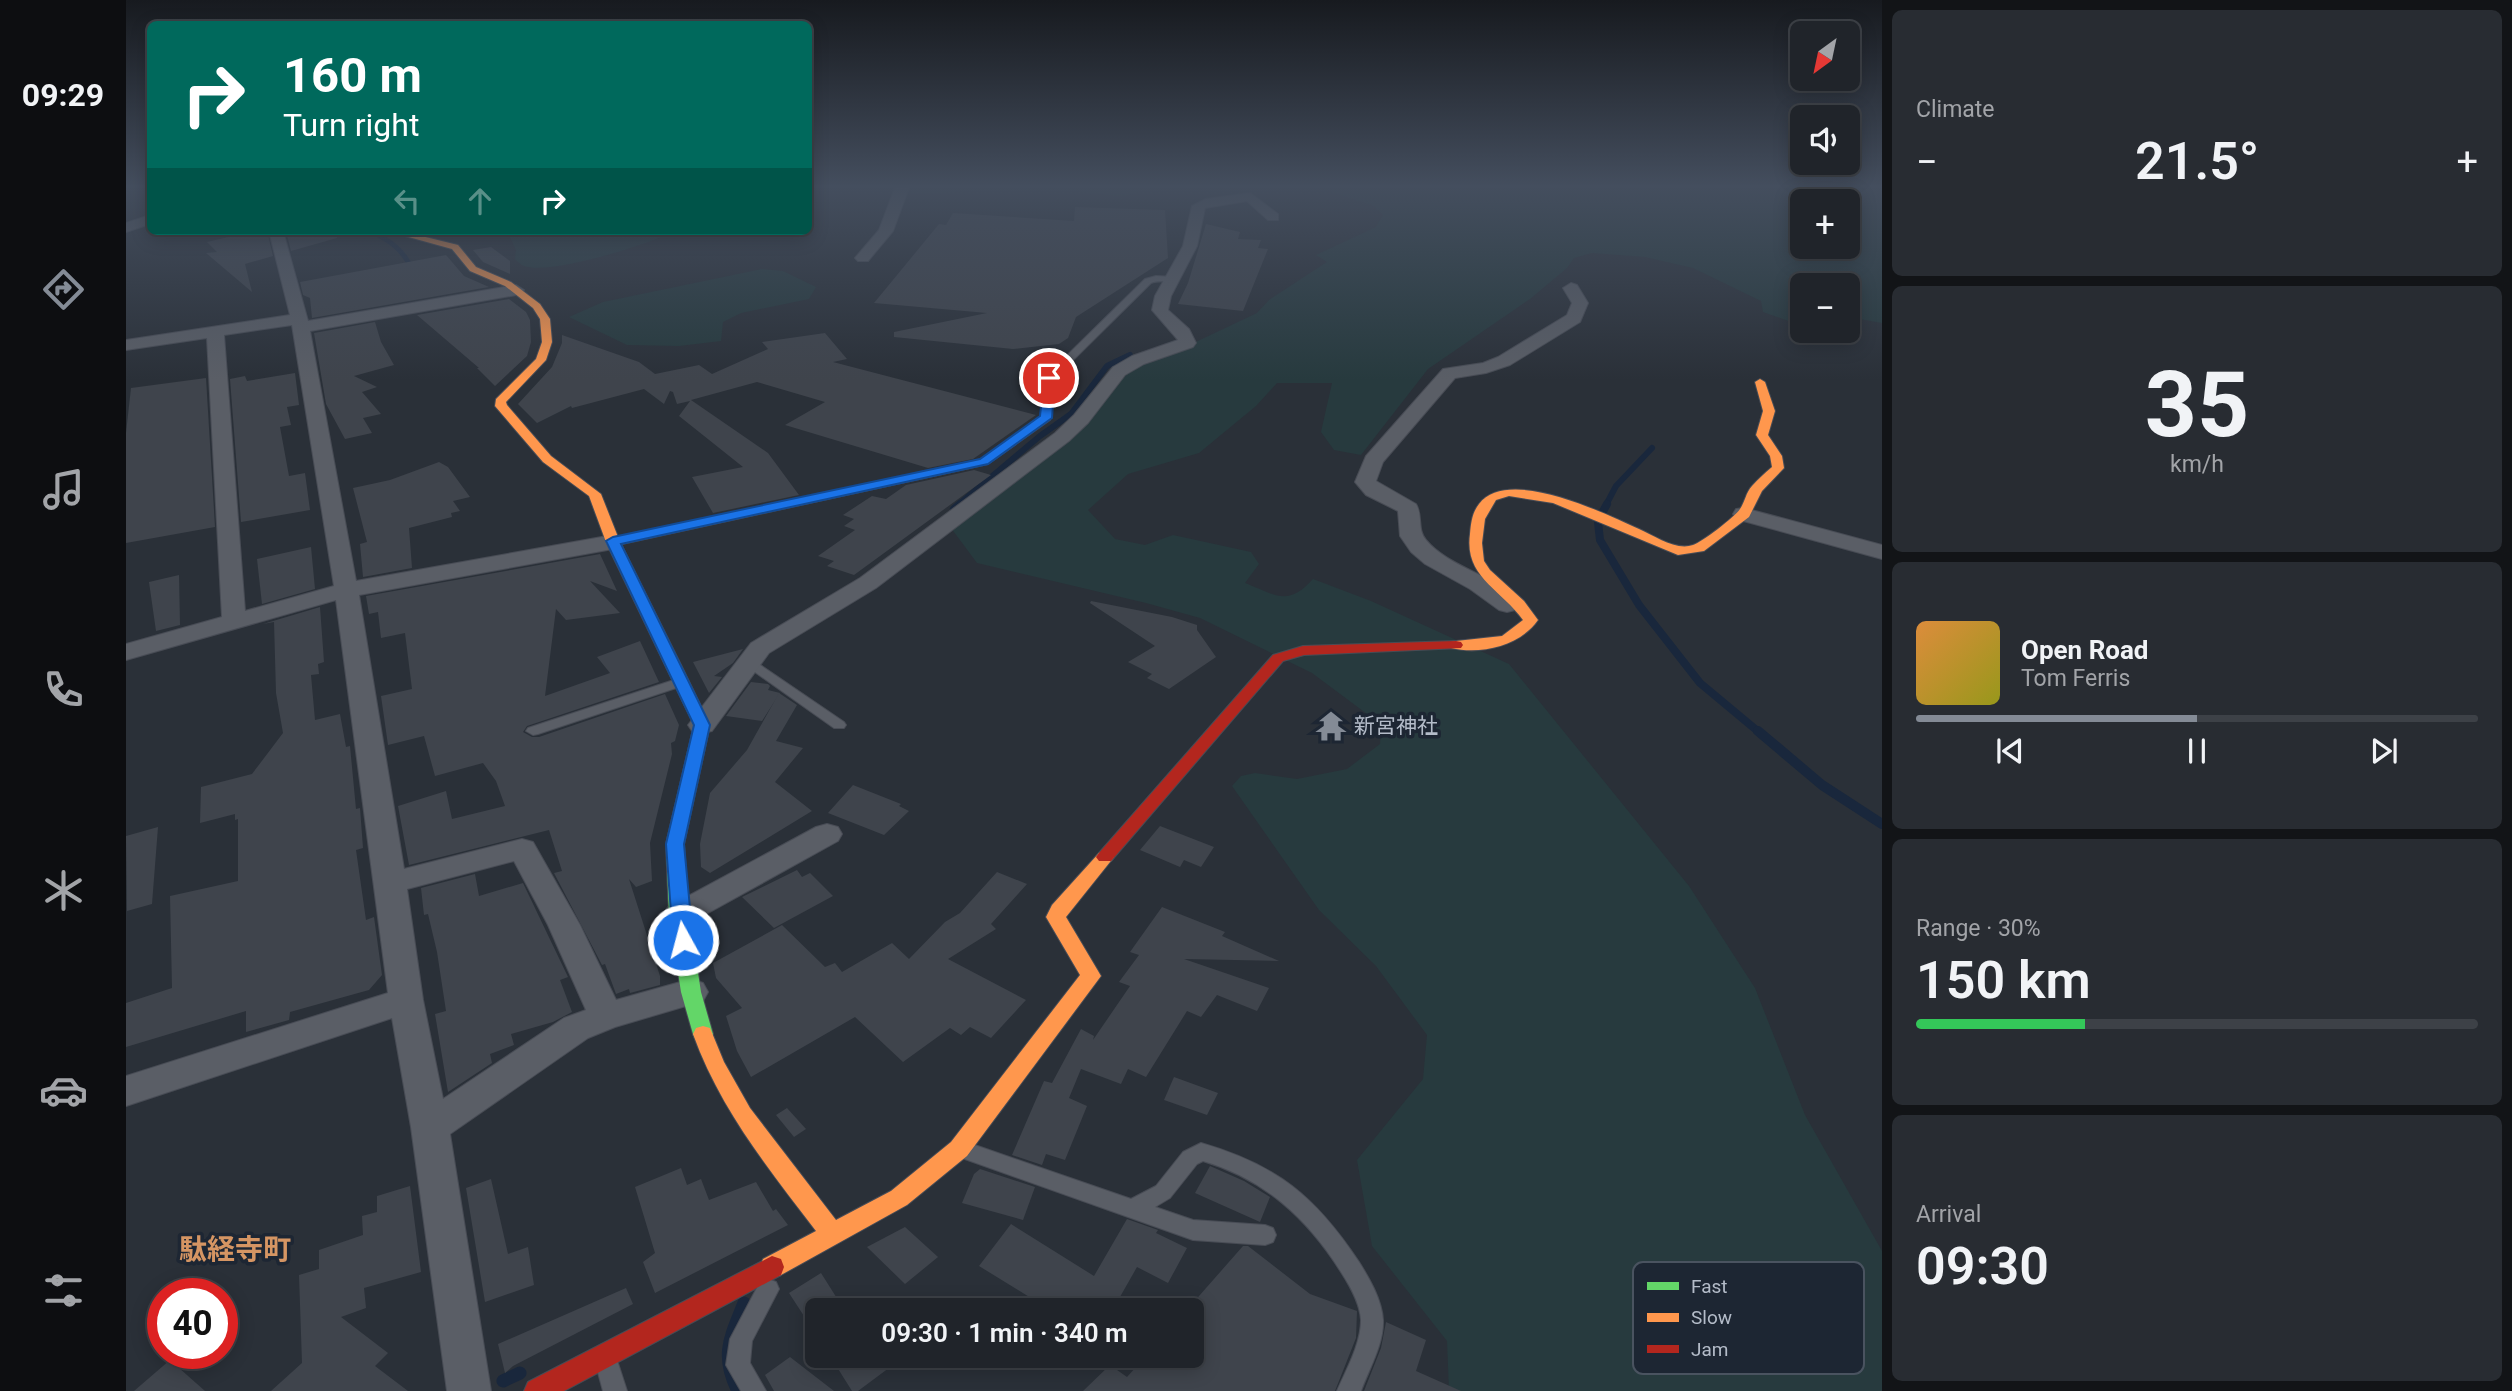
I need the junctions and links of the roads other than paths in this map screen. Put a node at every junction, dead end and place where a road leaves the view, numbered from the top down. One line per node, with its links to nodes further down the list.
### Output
1 (281, 250): 9 (street)
2 (457, 250): 8 (street)
3 (870, 250): 5 (street)
4 (1188, 250): 6 (street)
5 (863, 258)
6 (1174, 279): 14 (lane); 20 (street)
7 (1571, 288): 18 (street)
8 (516, 290): 9 (street); 14 (street)
9 (300, 323): 10 (street); 16 (street)
10 (215, 333): 11 (street); 17 (street)
11 (126, 345)
12 (1760, 382): 13 (street)
13 (1744, 514): 15 (street); 18 (street)
14 (613, 541): 16 (street); 21 (street)
15 (1882, 552)
16 (346, 590): 17 (street); 26 (street)
17 (234, 620): 19 (street)
18 (1531, 620): 33 (street)
19 (126, 652)
20 (750, 662): 22 (street); 23 (lane)
21 (680, 682): 22 (street); 24 (lane)
22 (702, 725): 27 (street)
23 (839, 725)
24 (533, 731)
25 (827, 834): 27 (street)
26 (391, 883): 29 (street); 30 (street)
27 (679, 915): 28 (street)
28 (691, 992): 30 (street); 35 (street)
29 (406, 1000): 31 (street); 32 (street)
30 (606, 1016): 32 (street)
31 (126, 1091)
32 (430, 1127): 39 (street)
33 (960, 1149): 34 (lane); 35 (street)
34 (1131, 1210): 36 (lane); 43 (lane)
35 (833, 1234): 37 (street)
36 (1265, 1235)
37 (779, 1264): 38 (street); 42 (lane)
38 (605, 1352): 40 (street); 41 (lane)
39 (469, 1391)
40 (537, 1391)
41 (615, 1391)
42 (754, 1391)
43 (1349, 1391)

